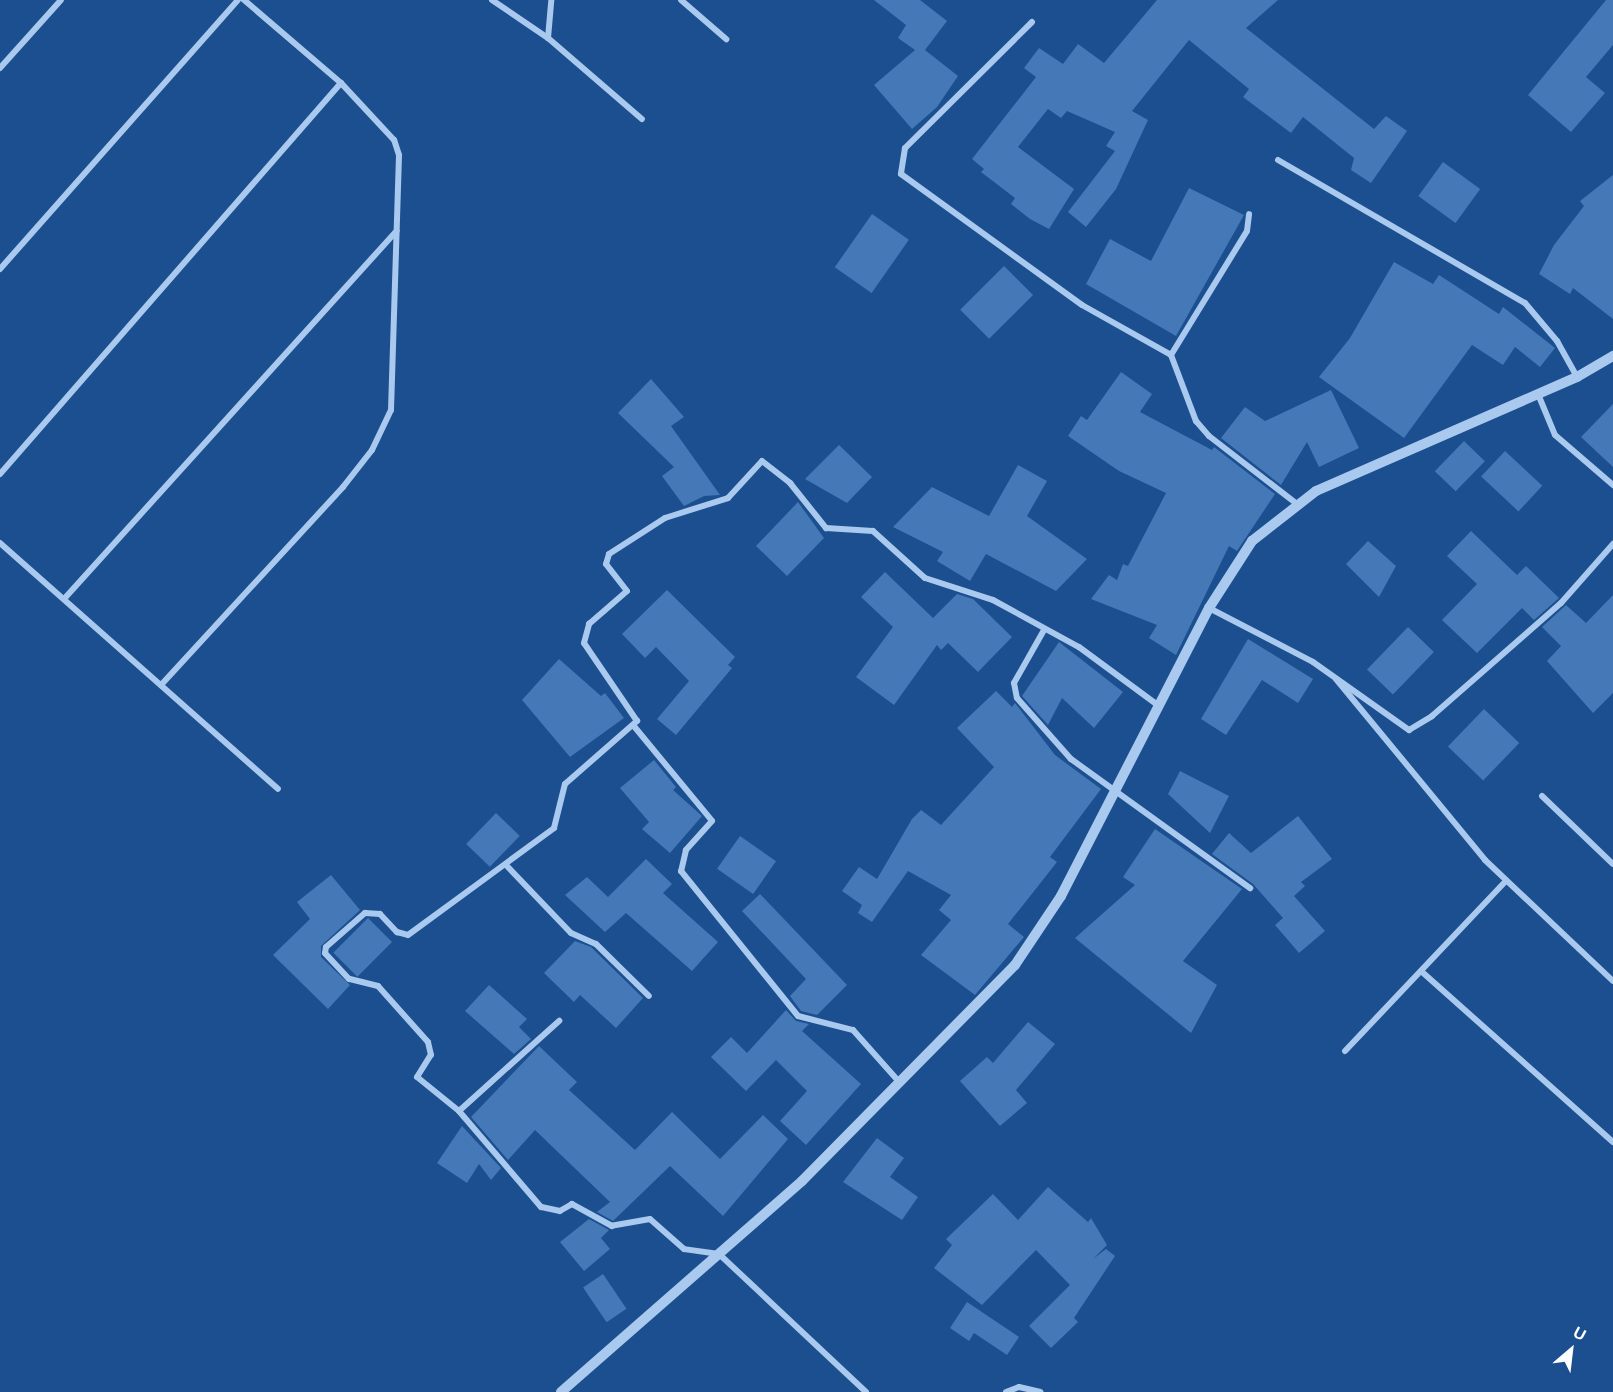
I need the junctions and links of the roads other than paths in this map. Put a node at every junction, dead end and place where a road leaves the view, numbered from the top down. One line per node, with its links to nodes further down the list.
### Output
1 (60, 0): 10 (street)
2 (238, 0): 16 (street)
3 (244, 0): 11 (street)
4 (492, 0): 8 (street)
5 (550, 0): 8 (street)
6 (681, 0): 9 (street)
7 (1032, 22): 17 (street)
8 (548, 38): 12 (street)
9 (726, 39)
10 (0, 68)
11 (341, 83): 15 (street); 21 (street)
12 (642, 118)
13 (1278, 160): 19 (street)
14 (1249, 214): 17 (street)
15 (396, 230): 26 (street); 30 (street)
16 (0, 269)
17 (1171, 356): 23 (street)
18 (1613, 356): 19 (street)
19 (1576, 377): 20 (street)
20 (1538, 394): 22 (street); 23 (street)
21 (0, 474)
22 (1613, 485)
23 (1297, 504): 27 (street)
24 (0, 543): 26 (street)
25 (1613, 544): 29 (street)
26 (64, 599): 30 (street)
27 (1209, 608): 29 (street); 31 (street)
28 (1044, 630): 31 (street); 32 (street); 34 (street)
29 (1332, 674): 38 (street)
30 (161, 686): 33 (street)
31 (1159, 706): 34 (street)
32 (633, 725): 37 (street); 45 (street)
33 (278, 789)
34 (1113, 793): 39 (street); 45 (street)
35 (1542, 796): 36 (street)
36 (1613, 864)
37 (506, 865): 42 (street); 46 (street)
38 (1505, 882): 40 (street); 41 (street)
39 (1250, 888)
40 (1421, 970): 44 (street); 47 (street)
41 (1613, 981)
42 (649, 996)
43 (559, 1021): 46 (street)
44 (1345, 1051)
45 (900, 1083): 48 (street)
46 (459, 1111): 48 (street)
47 (1613, 1142)
48 (719, 1254): 49 (street); 50 (street)
49 (561, 1392)
50 (866, 1392)
51 (1006, 1392): 52 (street)
52 (1040, 1392)

